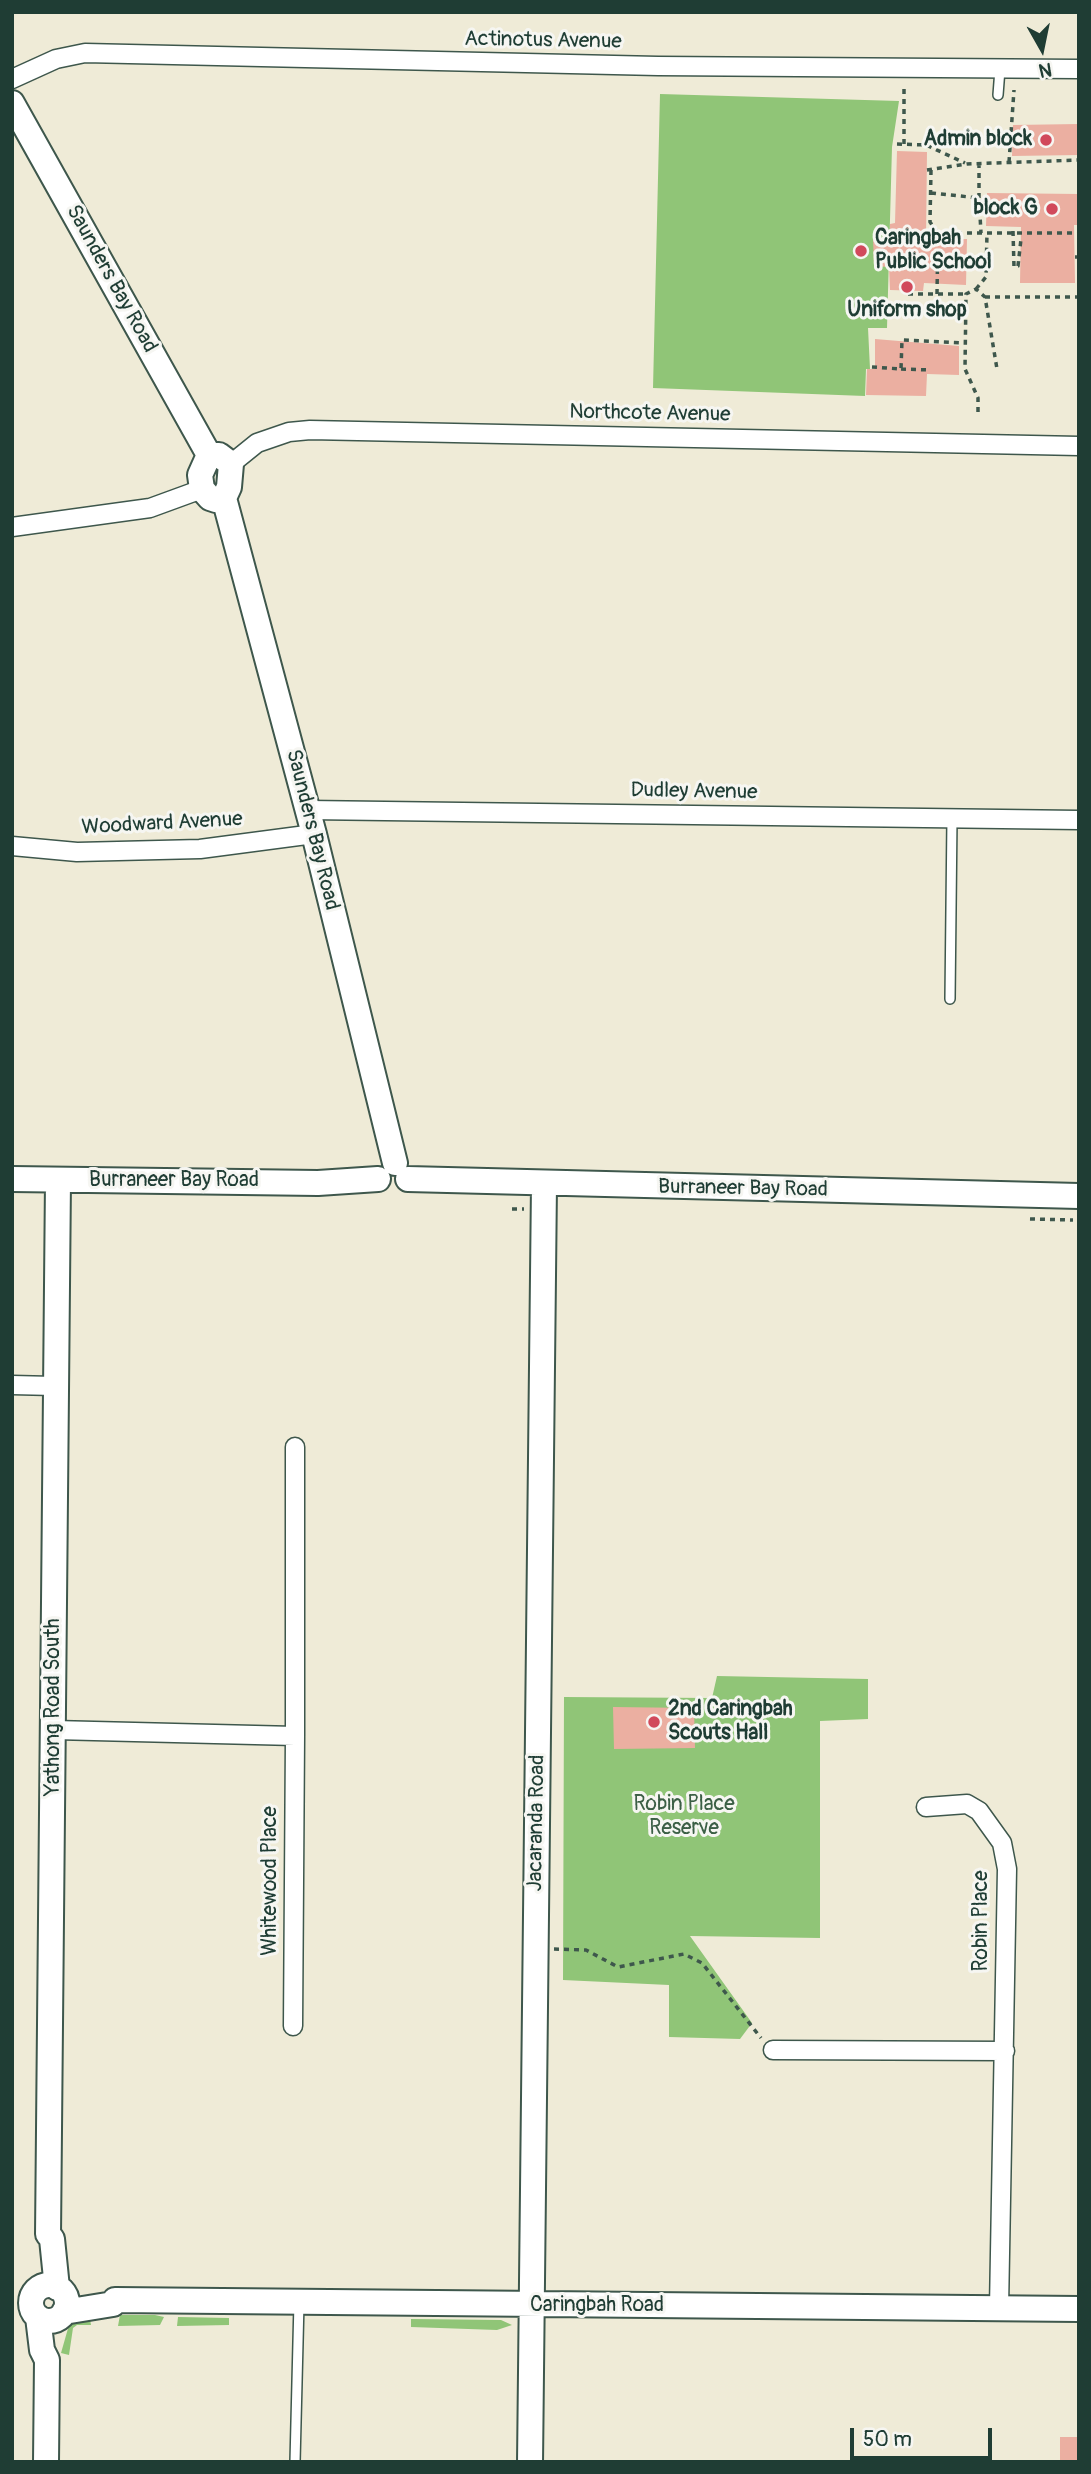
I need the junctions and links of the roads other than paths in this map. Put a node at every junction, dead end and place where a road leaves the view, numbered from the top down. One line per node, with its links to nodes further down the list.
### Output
1 (1000, 69): 2 (street, Actinotus Avenue); 3 (street, Actinotus Avenue); 4 (lane)
2 (1079, 69)
3 (12, 79)
4 (998, 94)
5 (12, 103): 7 (street, Saunders Bay Road)
6 (1079, 446): 7 (street, Northcote Avenue)
7 (220, 460): 8 (street)
8 (213, 494): 9 (street); 10 (street, Saunders Bay Road)
9 (12, 527)
10 (308, 810): 11 (street, Dudley Avenue); 13 (street, Saunders Bay Road)
11 (952, 818): 12 (street, Dudley Avenue); 15 (lane)
12 (1079, 820)
13 (314, 834): 14 (street, Woodward Avenue); 16 (street, Saunders Bay Road)
14 (12, 846)
15 (950, 999)
16 (394, 1174): 18 (street, Burraneer Bay Road); 19 (street, Burraneer Bay Road)
17 (12, 1179): 18 (street, Burraneer Bay Road)
18 (58, 1181): 22 (street, Yathong Road South)
19 (544, 1184): 20 (street, Burraneer Bay Road); 32 (street, Jacaranda Road)
20 (1079, 1196)
21 (12, 1385): 22 (street)
22 (54, 1386): 24 (street, Yathong Road South)
23 (295, 1447): 25 (street, Whitewood Place)
24 (54, 1730): 25 (street); 31 (street, Yathong Road South)
25 (295, 1736): 27 (street, Whitewood Place)
26 (926, 1807): 29 (street, Robin Place)
27 (293, 2026)
28 (773, 2050): 29 (street)
29 (1005, 2051): 33 (street, Robin Place)
30 (299, 2300): 31 (street, Caringbah Road); 32 (street, Caringbah Road); 36 (lane)
31 (41, 2303): 35 (street, Yathong Road South)
32 (532, 2306): 33 (street, Caringbah Road); 37 (street, Jacaranda Road)
33 (999, 2308): 34 (street, Caringbah Road)
34 (1079, 2309)
35 (46, 2462)
36 (295, 2462)
37 (530, 2462)

